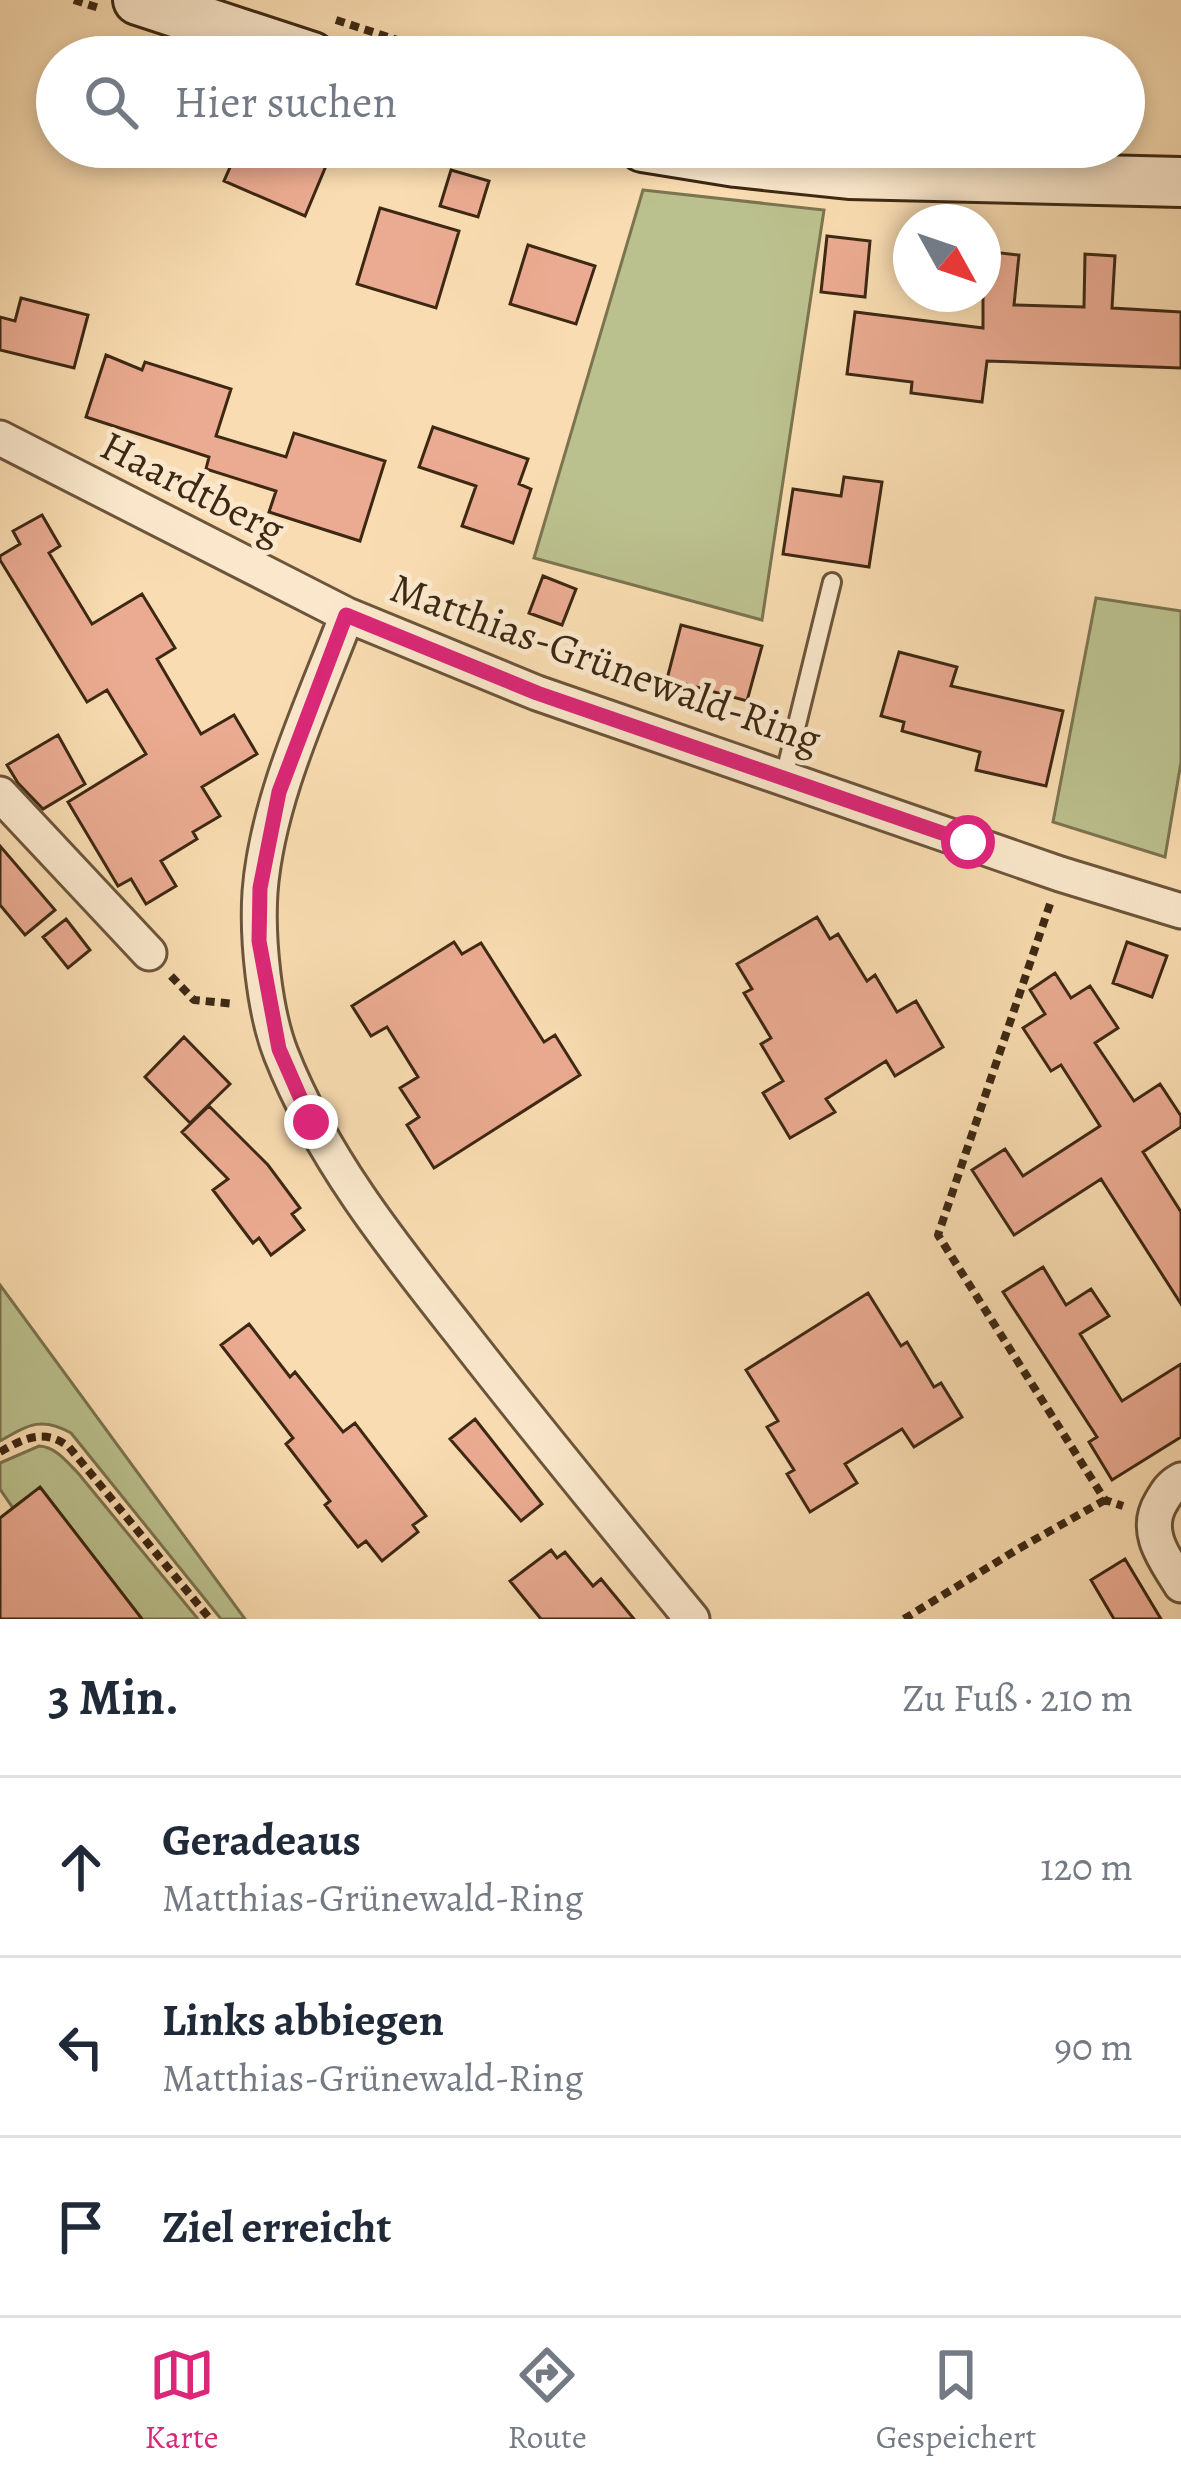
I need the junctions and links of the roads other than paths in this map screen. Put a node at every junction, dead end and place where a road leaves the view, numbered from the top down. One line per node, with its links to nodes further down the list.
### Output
1 (138, 0): 2 (street)
2 (315, 36)
3 (792, 168): 4 (street)
4 (1181, 182)
5 (0, 438): 7 (street, Haardtberg)
6 (832, 582): 8 (lane)
7 (346, 615): 8 (street, Matthias-Grünewald-Ring); 14 (street, Matthias-Grünewald-Ring)
8 (784, 777): 10 (street, Matthias-Grünewald-Ring)
9 (0, 794): 11 (street)
10 (1181, 910)
11 (149, 952)
12 (1181, 1480): 13 (street)
13 (1181, 1585)
14 (692, 1619)

